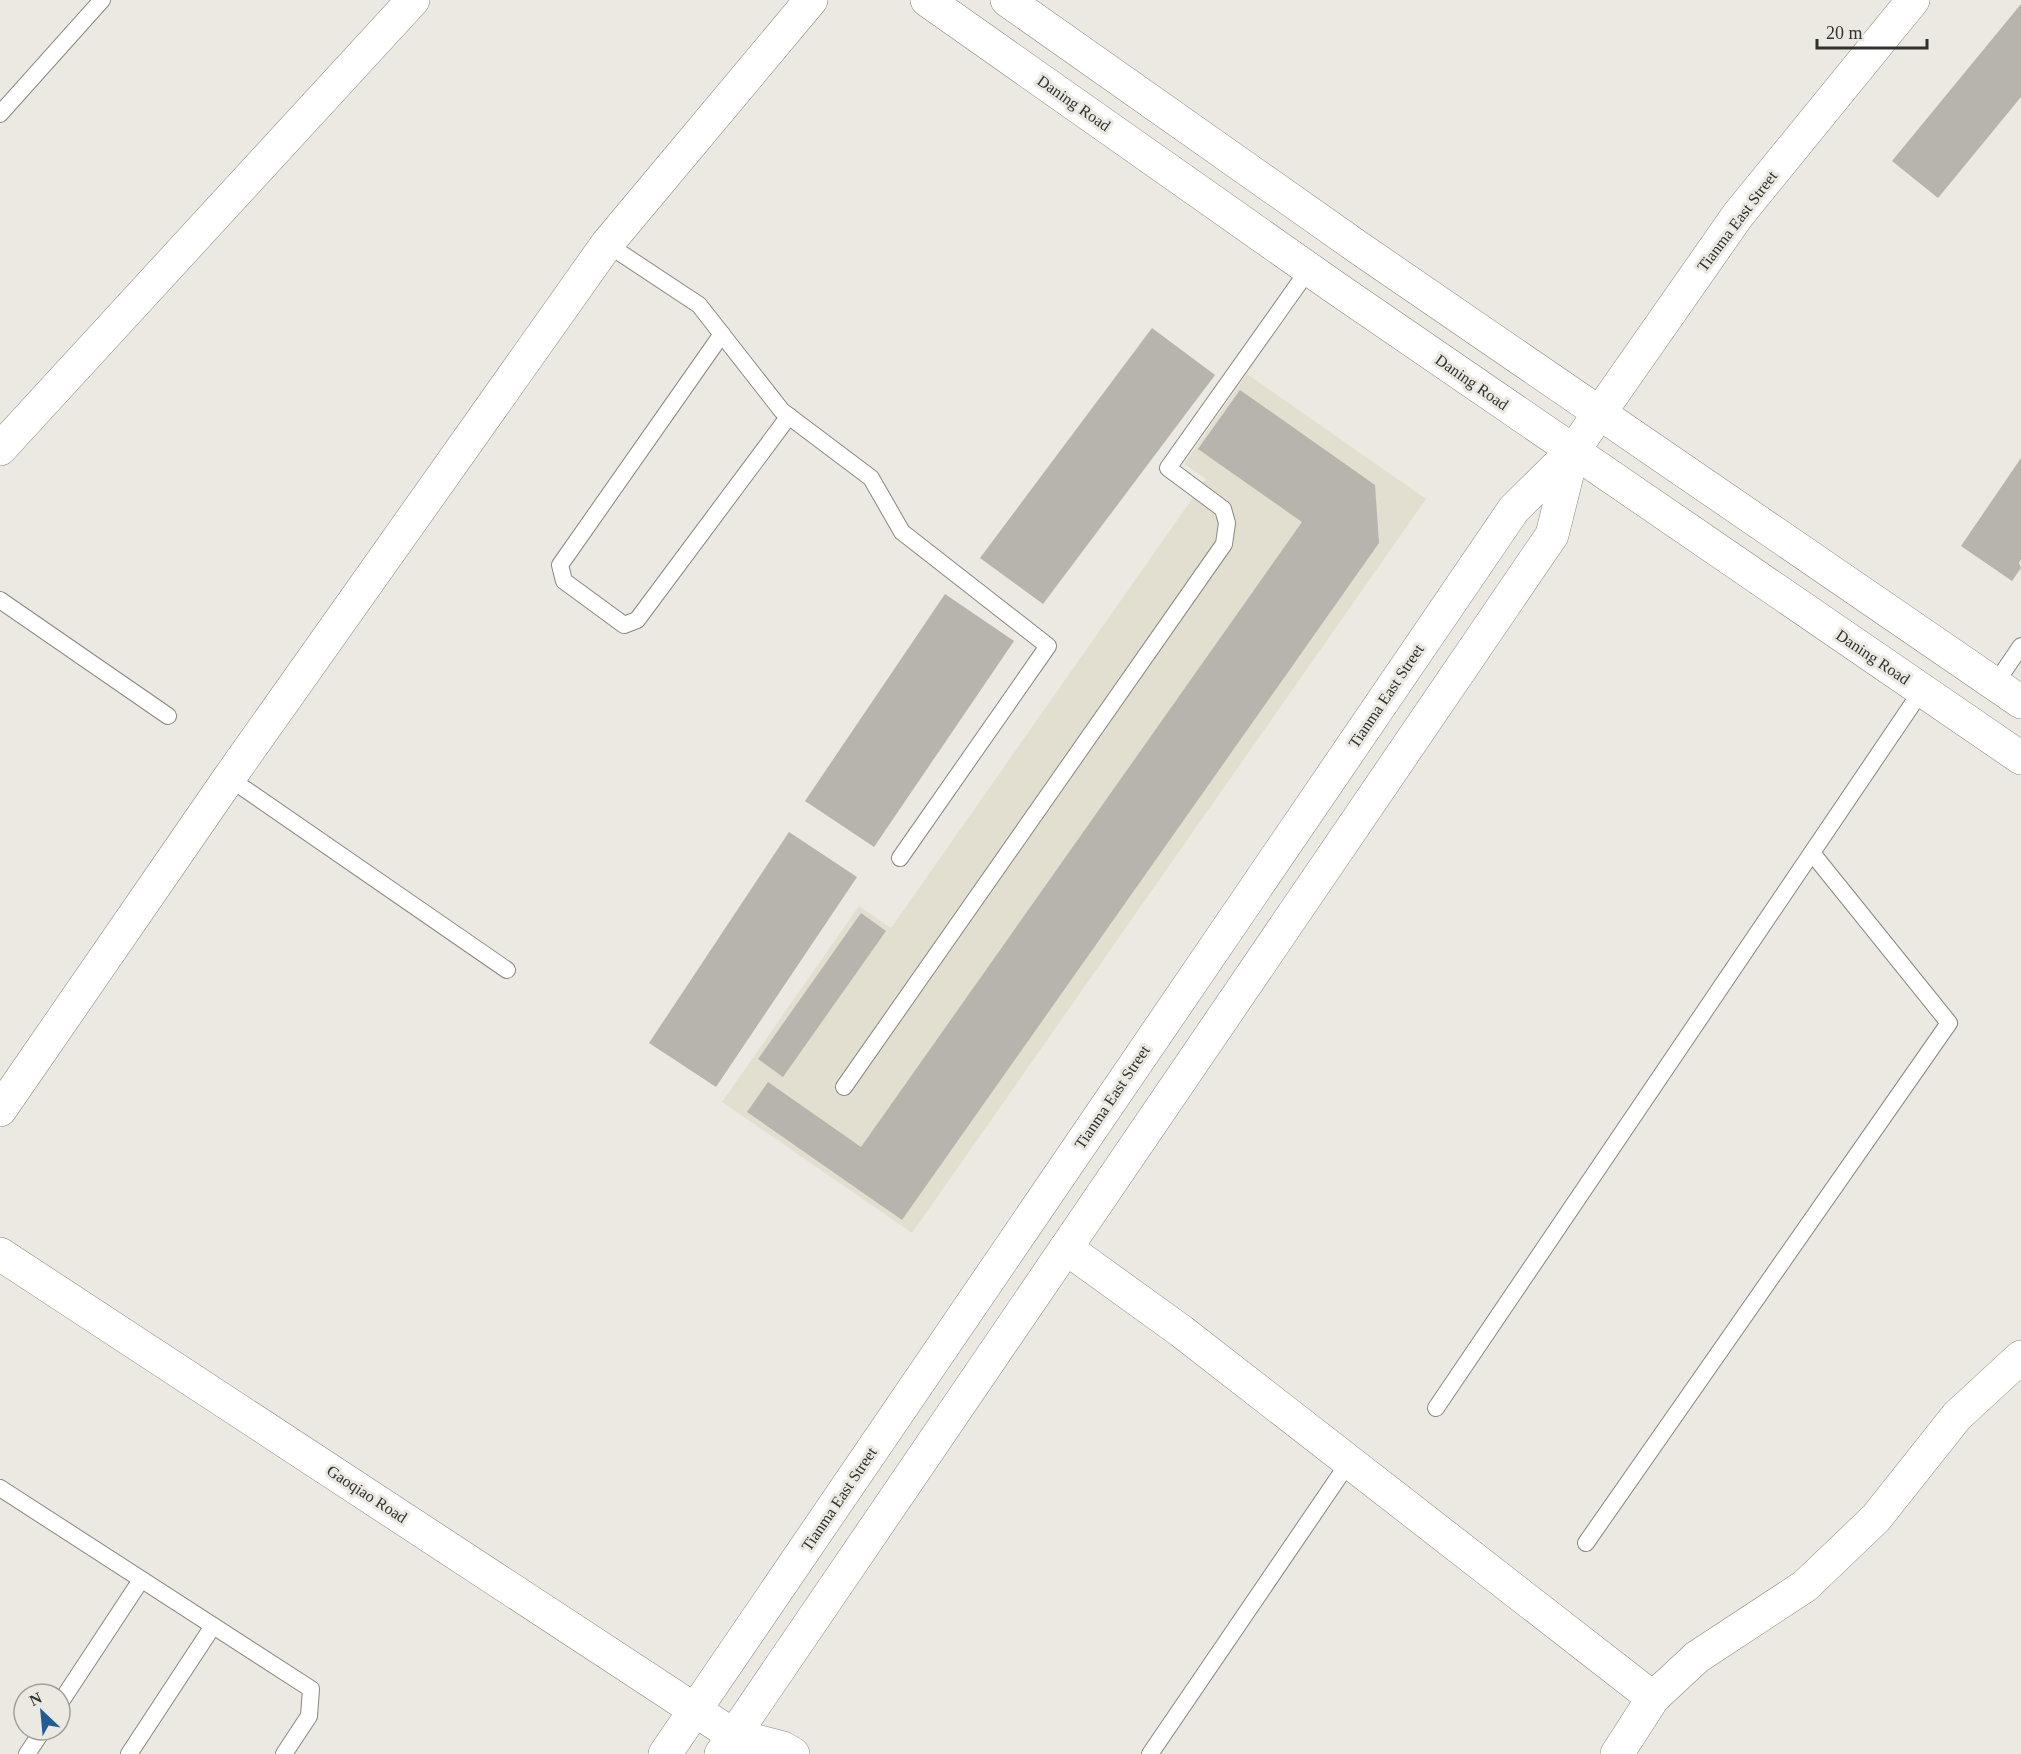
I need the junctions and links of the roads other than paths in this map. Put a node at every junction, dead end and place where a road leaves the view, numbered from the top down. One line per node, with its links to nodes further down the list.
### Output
1 (102, 0): 7 (lane)
2 (413, 0): 13 (street)
3 (811, 0): 8 (street)
4 (927, 0): 9 (street, Daning Road)
5 (1007, 0): 11 (street)
6 (1913, 0): 11 (street, Tianma East Street)
7 (0, 114)
8 (607, 244): 10 (lane); 21 (street)
9 (1309, 269): 14 (street, Daning Road); 25 (lane)
10 (722, 334): 12 (lane); 12 (lane)
11 (1600, 413): 14 (street, Tianma East Street); 18 (street)
12 (789, 416): 23 (lane)
13 (0, 449)
14 (1573, 451): 17 (street, Daning Road); 27 (street, Tianma East Street); 38 (street, Tianma East Street)
15 (0, 600): 19 (lane)
16 (2021, 646): 18 (lane)
17 (1922, 690): 20 (street, Daning Road); 22 (lane)
18 (2008, 693)
19 (168, 716)
20 (2021, 758)
21 (229, 778): 24 (lane); 26 (street)
22 (1812, 853): 30 (lane); 33 (lane)
23 (900, 858)
24 (507, 970)
25 (844, 1087)
26 (0, 1110)
27 (1066, 1248): 31 (street); 39 (street, Tianma East Street)
28 (0, 1254): 38 (street, Gaoqiao Road)
29 (2021, 1357): 37 (street)
30 (1436, 1408)
31 (1349, 1462): 37 (street); 44 (lane)
32 (0, 1488): 34 (lane)
33 (1586, 1544)
34 (141, 1580): 35 (lane); 36 (lane)
35 (213, 1626): 40 (lane); 41 (lane)
36 (72, 1685)
37 (1653, 1698): 45 (street)
38 (695, 1710): 39 (street, Gaoqiao Road); 42 (street, Tianma East Street)
39 (733, 1748): 43 (street, Gaoqiao Road)
40 (129, 1754)
41 (284, 1754)
42 (665, 1754)
43 (793, 1754)
44 (1150, 1754)
45 (1617, 1754)

